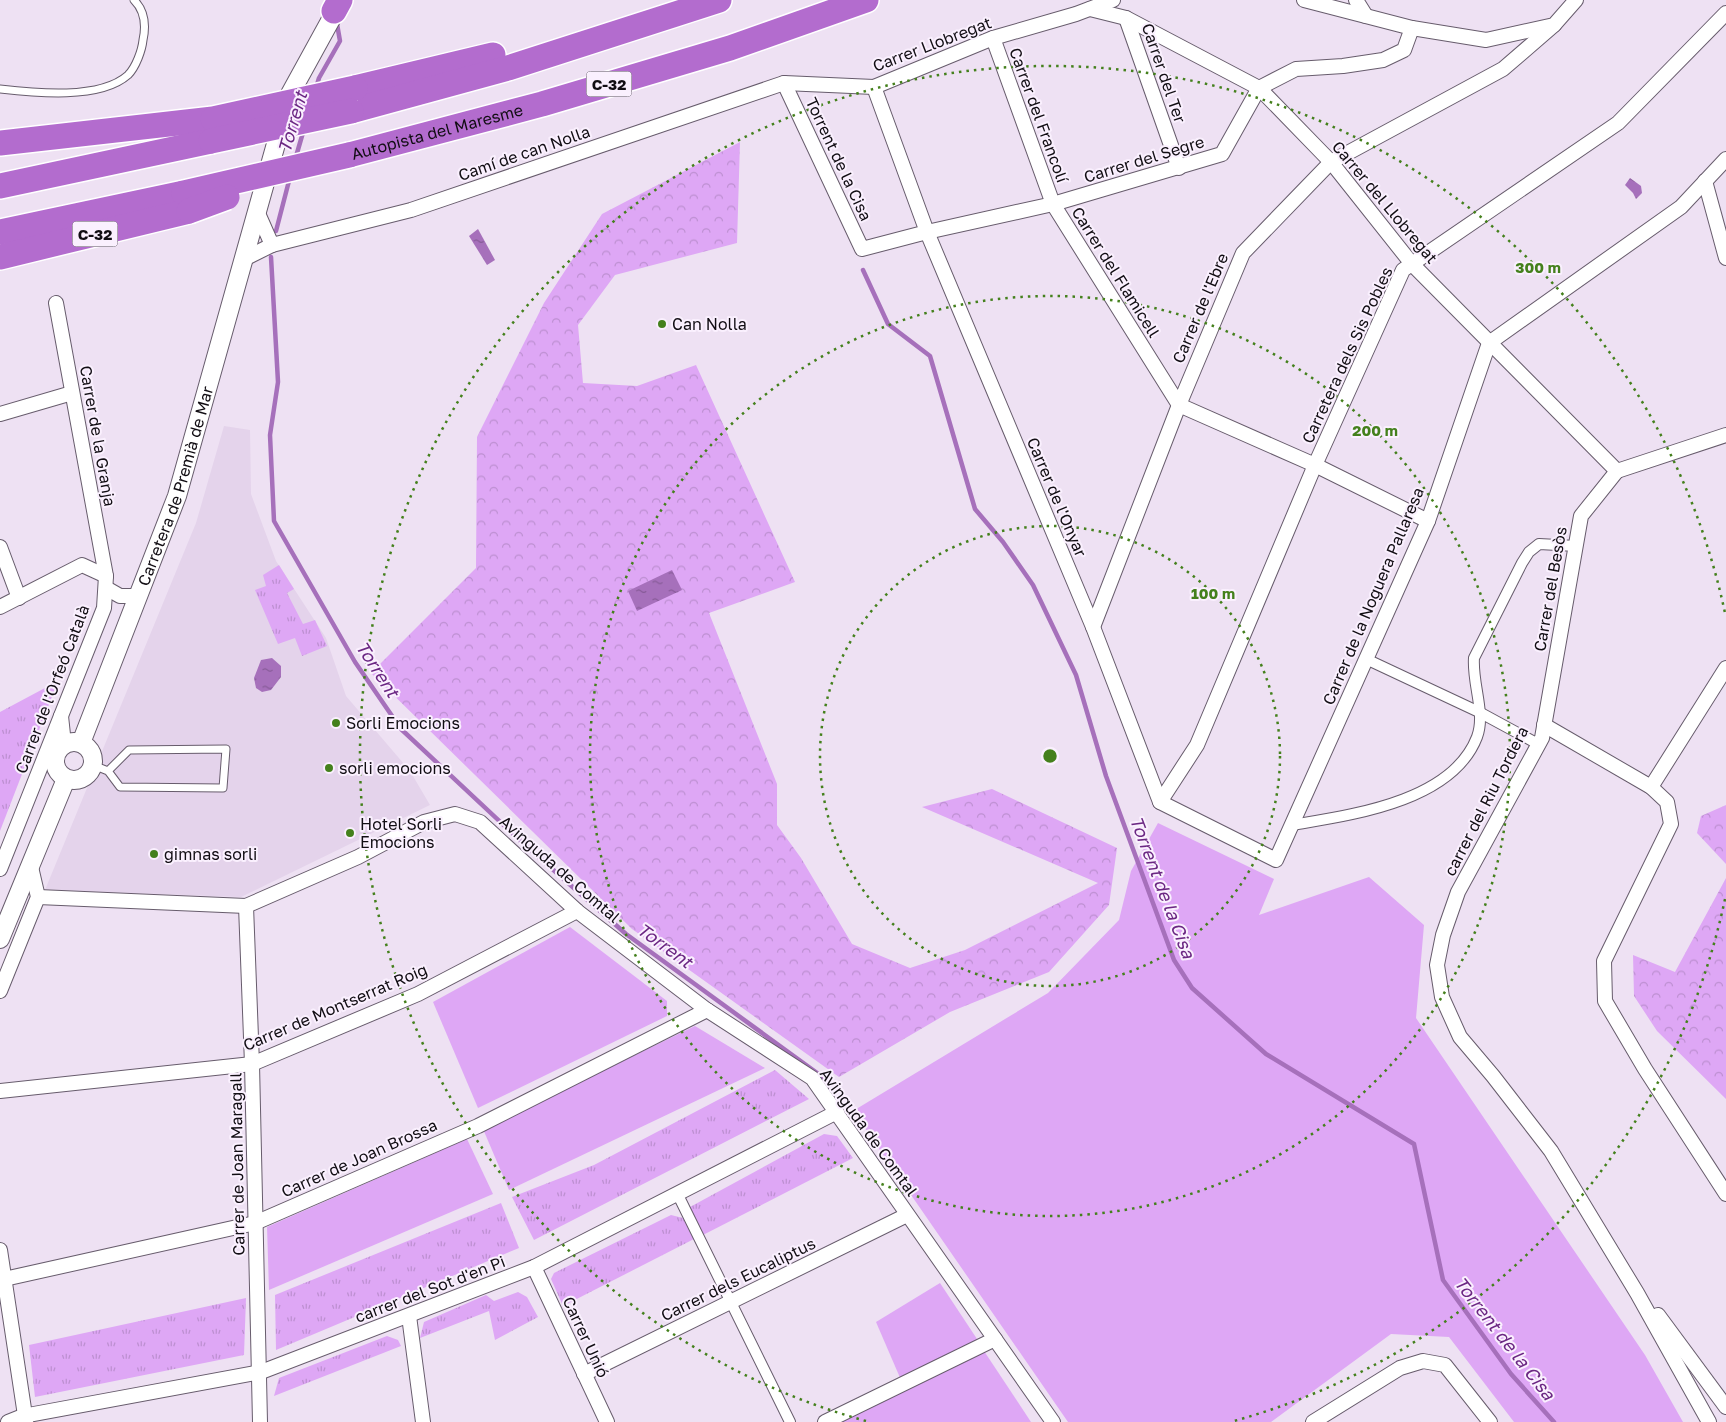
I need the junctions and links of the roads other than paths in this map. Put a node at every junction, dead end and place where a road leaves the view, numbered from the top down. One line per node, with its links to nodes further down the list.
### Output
1 (134, 0): 19 (lane)
2 (866, 0): 27 (highway, Autopista del Maresme / C-32, bridge)
3 (1113, 0): 9 (street, Carrer Llobregat)
4 (1304, 0): 11 (street)
5 (1356, 0): 11 (street)
6 (1576, 0): 13 (street, Carrer de l'Ebre)
7 (714, 2): 20 (highway, bridge)
8 (339, 4): 29 (street, Carretera de Premià de Mar)
9 (1090, 9): 12 (street, Carrer del Llobregat); 15 (street, Carrer Llobregat)
10 (1726, 13): 37 (street, Carretera dels Sis Pobles)
11 (1366, 16): 14 (street)
12 (1126, 18): 18 (street, Carrer del Llobregat); 24 (street, Carrer del Ter)
13 (1554, 25): 14 (street); 23 (street, Carrer de l'Ebre)
14 (1412, 28): 18 (street)
15 (993, 38): 17 (street, Carrer Llobregat); 28 (street, Carrer del Francolí)
16 (784, 83): 17 (street, Carrer Llobregat); 32 (street, Camí de can Nolla); 33 (street, Torrent de la Cisa)
17 (874, 87): 31 (street, Carrer de l'Onyar)
18 (1259, 88): 23 (street, Carrer del Llobregat); 24 (street, Carrer del Segre)
19 (0, 89)
20 (212, 130): 21 (highway); 26 (highway)
21 (0, 143)
22 (1726, 159): 25 (street)
23 (1331, 162): 37 (street, Carrer del Llobregat); 41 (street, Carrer de l'Ebre)
24 (1178, 168): 28 (street, Carrer del Segre)
25 (1706, 181): 36 (street); 39 (street)
26 (0, 186)
27 (186, 202): 30 (highway, C-32); 34 (highway, C-32)
28 (1053, 204): 31 (street, Carrer del Segre); 41 (street, Carrer del Flamicell)
29 (257, 211): 32 (street); 35 (street, Carretera de Premià de Mar)
30 (0, 232)
31 (927, 232): 33 (street, Carrer del Segre); 53 (street, Carrer de l'Onyar)
32 (272, 245): 35 (street, Camí de can Nolla)
33 (862, 249)
34 (0, 257)
35 (246, 258): 50 (street, Carretera de Premià de Mar)
36 (1726, 258)
37 (1412, 264): 39 (street, Carrer del Llobregat); 44 (street, Carretera dels Sis Pobles)
38 (56, 303): 40 (street, Carrer de la Granja)
39 (1489, 343): 45 (street, Carrer del Llobregat); 46 (street, Carrer de la Noguera Pallaresa)
40 (72, 393): 42 (street); 49 (street, Carrer de la Granja)
41 (1179, 405): 44 (street); 53 (street, Carrer de l'Ebre)
42 (0, 414)
43 (1726, 435): 45 (street)
44 (1315, 465): 46 (street); 65 (street, Carretera dels Sis Pobles)
45 (1617, 471): 47 (street, Carrer del Besòs)
46 (1428, 521): 54 (street, Carrer de la Noguera Pallaresa)
47 (1576, 546): 56 (street); 58 (street, Carrer del Besòs)
48 (0, 547): 51 (street)
49 (106, 582): 50 (street, Carretera de Premià de Mar); 51 (street, Carretera de Premià de Mar); 57 (street, Carrer de l'Orfeó Català)
50 (139, 596): 59 (street, Carretera de Premià de Mar)
51 (19, 598): 52 (street)
52 (0, 607)
53 (1093, 627): 65 (street, Carrer de l'Onyar)
54 (1366, 659): 56 (street); 66 (street, Carrer de la Noguera Pallaresa)
55 (1726, 668): 64 (street)
56 (1479, 712): 60 (street); 66 (street)
57 (61, 715): 59 (street); 63 (street, Carrer de l'Orfeó Català)
58 (1544, 725): 60 (street, carrer del Riu Tordera); 64 (street)
59 (72, 744): 61 (street); 62 (street)
60 (1538, 744): 83 (street, carrer del Riu Tordera)
61 (101, 768): 61 (lane); 62 (street)
62 (60, 773): 63 (street); 67 (street)
63 (37, 775): 68 (street, Carrer de l'Orfeó Català)
64 (1652, 786): 79 (street)
65 (1160, 802): 66 (street, Carrer de la Noguera Pallaresa)
66 (1292, 825)
67 (31, 867): 69 (street); 72 (street)
68 (0, 869)
69 (38, 897): 70 (street); 73 (street)
70 (246, 906): 71 (street, Avinguda de Comtal); 75 (street, Carrer de Joan Maragall)
71 (577, 910): 74 (street, Avinguda de Comtal); 75 (street, Carrer de Montserrat Roig)
72 (0, 940)
73 (0, 991)
74 (707, 1010): 77 (street, Avinguda de Comtal); 81 (street, Carrer de Joan Brossa)
75 (252, 1064): 76 (street, Carrer de Montserrat Roig); 81 (street, Carrer de Joan Maragall)
76 (0, 1091)
77 (836, 1112): 78 (street, carrer del Sot d'en Pi); 80 (street, Avinguda de Comtal)
78 (677, 1194): 84 (street, carrer del Sot d'en Pi); 86 (street)
79 (1726, 1194)
80 (907, 1215): 86 (street, Carrer dels Eucaliptus); 88 (street, Avinguda de Comtal)
81 (255, 1223): 85 (street, Carrer de Joan Brossa); 89 (street, Carrer de Joan Maragall)
82 (0, 1250): 85 (street)
83 (1613, 1254): 91 (street); 102 (street)
84 (534, 1267): 87 (street, carrer del Sot d'en Pi); 90 (street, Carrer Unió)
85 (2, 1279): 92 (street)
86 (731, 1302): 90 (street, Carrer dels Eucaliptus); 97 (street)
87 (409, 1316): 89 (street, carrer del Sot d'en Pi); 95 (street)
88 (995, 1339): 98 (street); 99 (street, Avinguda de Comtal)
89 (261, 1372): 92 (street, carrer del Sot d'en Pi); 94 (street, Carrer de Joan Maragall)
90 (584, 1374): 96 (street, Carrer Unió)
91 (1726, 1407)
92 (24, 1419): 93 (street, carrer del Sot d'en Pi)
93 (8, 1422)
94 (260, 1422)
95 (423, 1422)
96 (607, 1422)
97 (790, 1422)
98 (825, 1422)
99 (1053, 1422)
100 (1313, 1422): 101 (street)
101 (1490, 1422)
102 (1709, 1422)

